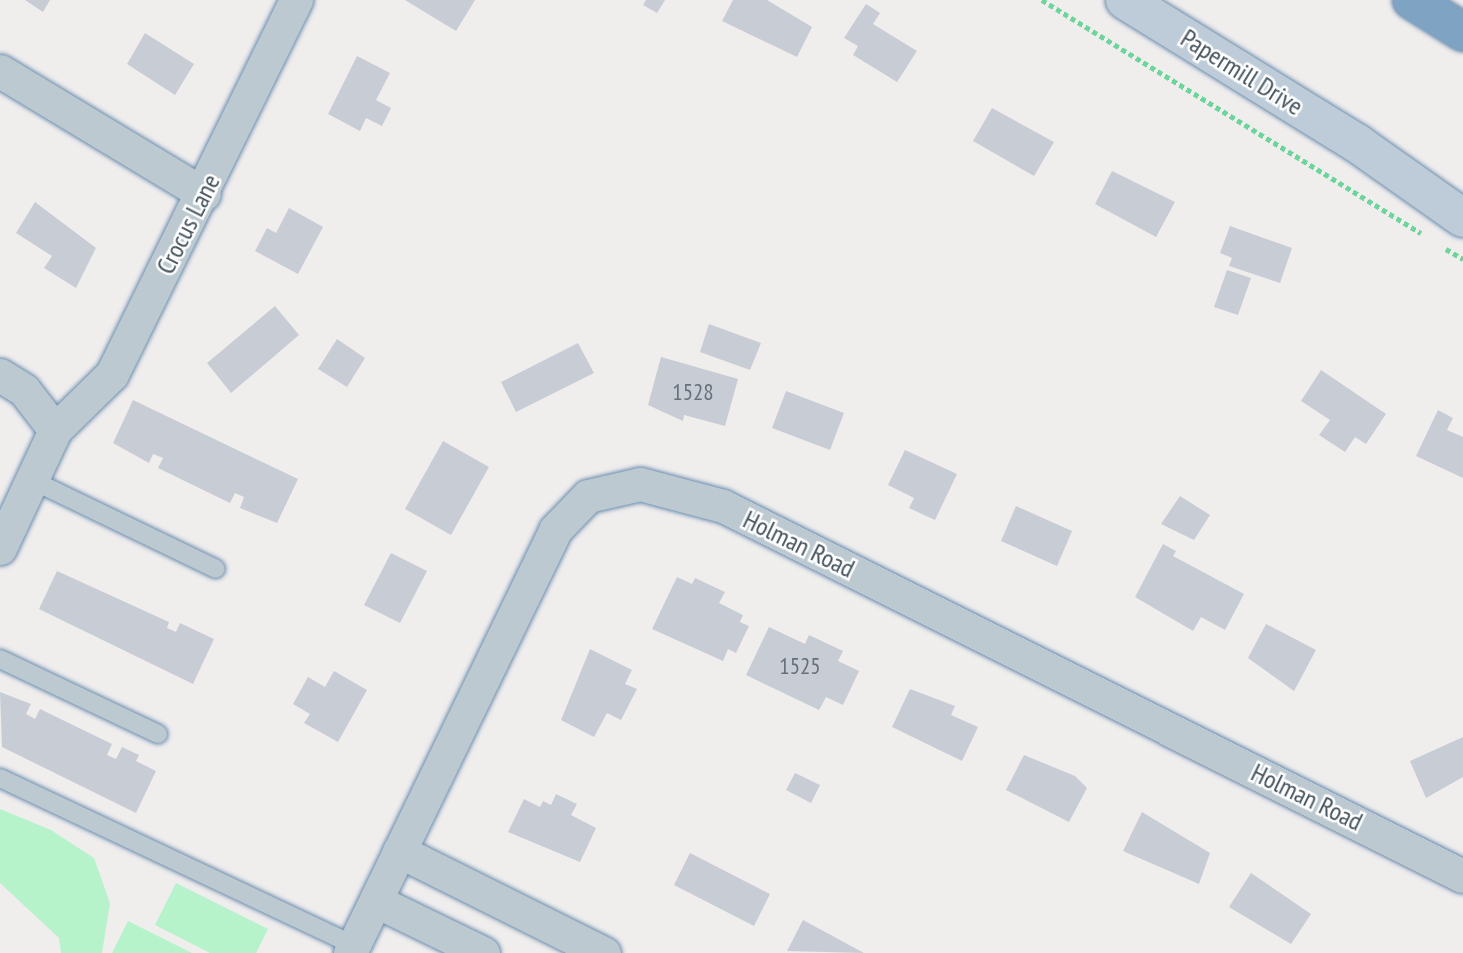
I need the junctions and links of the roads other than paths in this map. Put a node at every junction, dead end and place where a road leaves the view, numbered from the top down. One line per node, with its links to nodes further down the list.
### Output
1 (296, 0): 10 (street, Crocus Lane)
2 (1125, 0): 8 (main road, Papermill Drive)
3 (1412, 0): 6 (highway)
4 (1431, 0): 5 (highway)
5 (1463, 14)
6 (1463, 32)
7 (0, 71): 10 (street)
8 (1358, 144): 9 (main road, Papermill Drive); 11 (main road, Papermill Drive)
9 (1463, 193)
10 (204, 194): 13 (street, Crocus Lane)
11 (1452, 232)
12 (0, 375): 13 (street)
13 (55, 430): 14 (street, Crocus Lane)
14 (32, 480): 15 (street, Crocus Lane); 16 (lane)
15 (0, 548)
16 (216, 569)
17 (0, 659): 18 (lane)
18 (158, 734)
19 (0, 778): 23 (lane)
20 (399, 850): 21 (street, Holman Road); 22 (street, Holman Road); 25 (street)
21 (1463, 876)
22 (376, 901): 23 (street, Holman Road); 24 (street)
23 (352, 949)
24 (483, 953)
25 (604, 953)

